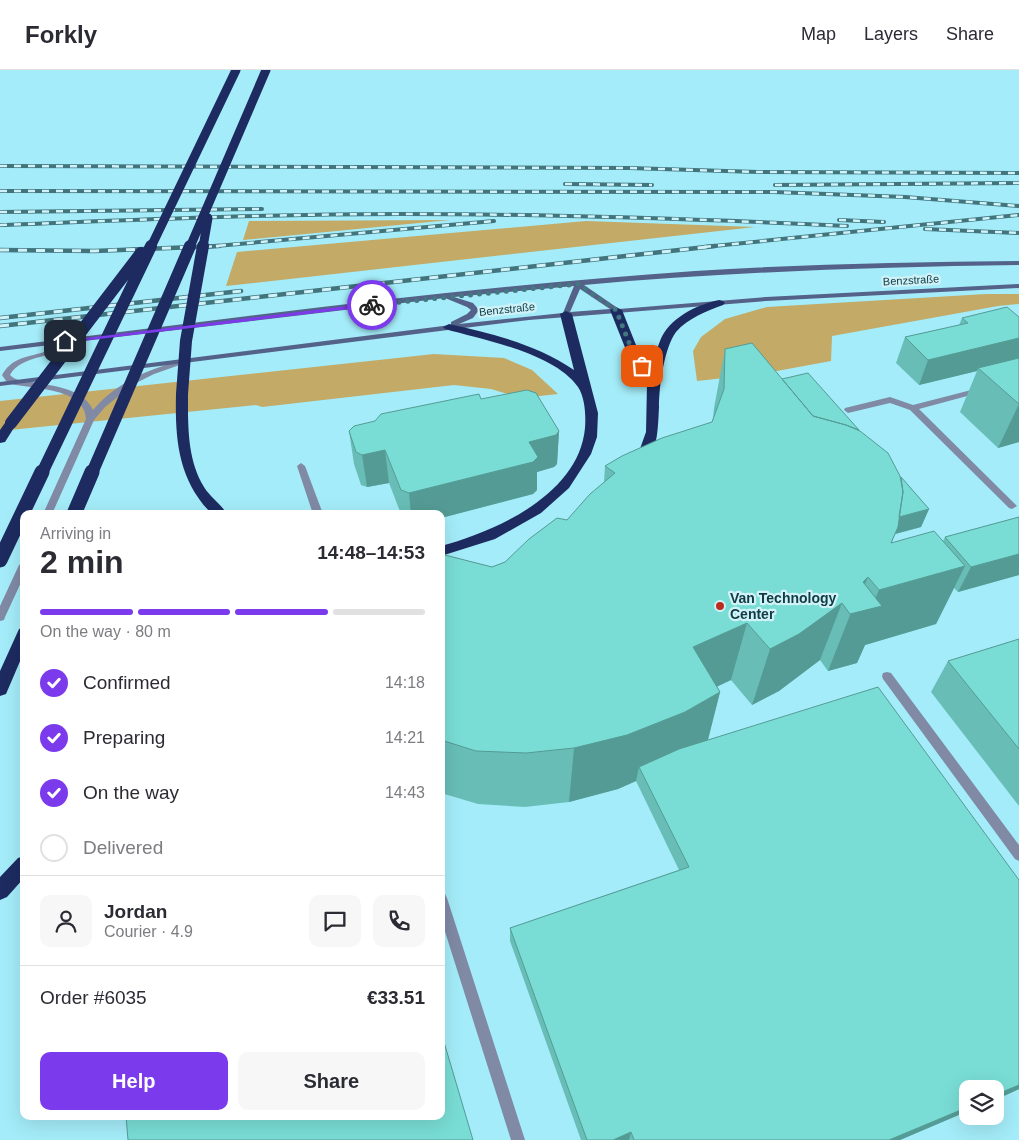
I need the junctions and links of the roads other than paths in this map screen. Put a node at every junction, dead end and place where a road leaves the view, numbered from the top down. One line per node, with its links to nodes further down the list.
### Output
1 (236, 70): 4 (highway, bridge)
2 (266, 70): 3 (highway, bridge)
3 (212, 194): 30 (highway, bridge); 31 (highway, bridge)
4 (161, 226): 24 (highway, bridge); 28 (highway, bridge)
5 (1019, 263): 6 (main road, Benzstraße)
6 (578, 284): 8 (main road, Benzstraße); 10 (main road); 11 (main road)
7 (1019, 286): 9 (main road, Benzstraße)
8 (444, 297): 12 (main road); 13 (main road, Benzstraße)
9 (719, 303): 10 (main road, Benzstraße); 17 (highway)
10 (616, 310): 11 (main road, Benzstraße); 17 (highway)
11 (566, 314): 12 (main road, Benzstraße); 19 (highway)
12 (449, 327): 15 (main road, Benzstraße); 19 (highway)
13 (81, 339): 14 (main road, Benzstraße); 16 (street)
14 (0, 349)
15 (193, 359): 16 (main road, Benzstraße); 23 (street)
16 (14, 382): 18 (main road, Benzstraße); 23 (street)
17 (653, 383): 26 (highway)
18 (0, 384)
19 (585, 387): 34 (highway)
20 (990, 388): 21 (street)
21 (913, 408): 22 (street); 27 (street)
22 (848, 410)
23 (90, 419): 29 (street)
24 (0, 439)
25 (301, 466): 32 (street)
26 (639, 469)
27 (1012, 506)
28 (24, 510)
29 (49, 510)
30 (76, 510)
31 (216, 510)
32 (317, 510)
33 (20, 519): 35 (highway, bridge)
34 (445, 550)
35 (0, 560)
36 (20, 573): 37 (street)
37 (0, 616)
38 (20, 642): 40 (highway)
39 (887, 676): 41 (street)
40 (0, 688)
41 (1019, 855)
42 (20, 868): 43 (highway)
43 (0, 891)
44 (445, 911): 45 (street)
45 (518, 1140)

